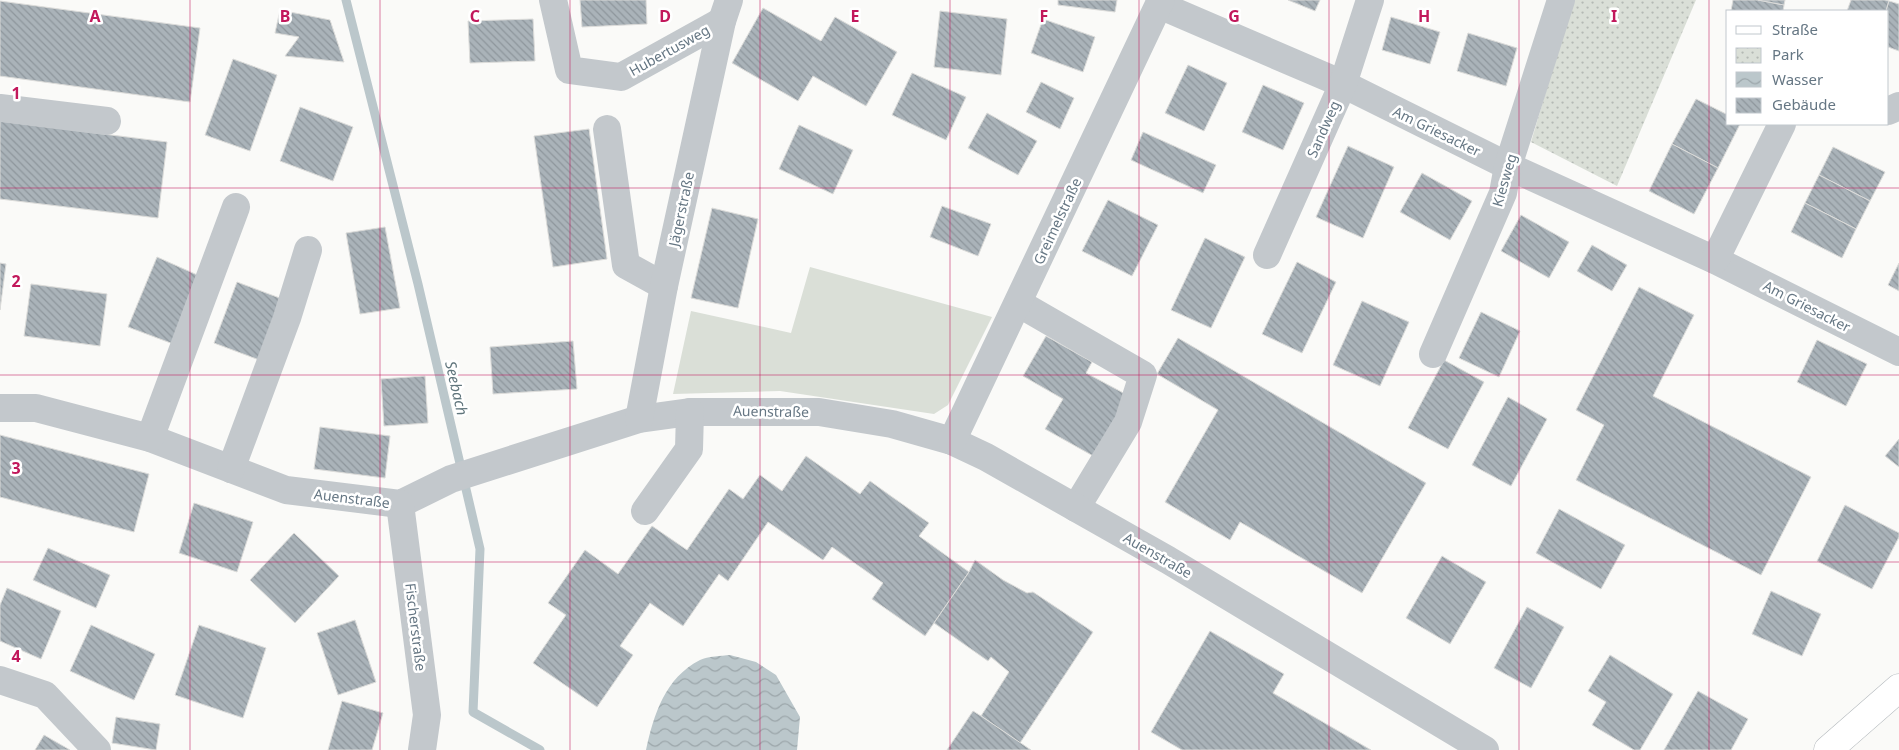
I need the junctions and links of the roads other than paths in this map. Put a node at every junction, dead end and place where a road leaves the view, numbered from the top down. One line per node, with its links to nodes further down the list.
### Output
1 (553, 0): 5 (street, Hubertusweg)
2 (1370, 0): 6 (street, Sandweg)
3 (1561, 0): 11 (street, Kiesweg)
4 (1160, 2): 6 (street, Am Griesacker); 17 (street, Greimelstraße)
5 (725, 10): 16 (street, Jägerstraße)
6 (1343, 84): 11 (street, Am Griesacker); 14 (street, Sandweg)
7 (0, 108): 8 (street)
8 (107, 121)
9 (1782, 125): 15 (street)
10 (608, 128): 16 (street)
11 (1508, 166): 15 (street, Am Griesacker); 19 (street, Kiesweg)
12 (236, 207): 23 (street)
13 (308, 250): 25 (street)
14 (1267, 255)
15 (1715, 260): 18 (street, Am Griesacker)
16 (664, 286): 22 (street, Jägerstraße)
17 (1018, 302): 24 (street, Greimelstraße); 27 (street)
18 (1899, 352)
19 (1433, 354)
20 (0, 408): 23 (street, Auenstraße)
21 (690, 412): 22 (street, Auenstraße); 24 (street, Auenstraße); 28 (street)
22 (639, 419): 26 (street, Auenstraße)
23 (150, 438): 25 (street, Auenstraße)
24 (952, 441): 27 (street, Auenstraße)
25 (231, 469): 26 (street, Auenstraße)
26 (400, 504): 32 (street, Fischerstraße)
27 (1076, 508): 33 (street, Auenstraße)
28 (645, 511)
29 (0, 680): 31 (street)
30 (1899, 688): 34 (main road)
31 (97, 750)
32 (422, 750)
33 (1485, 750)
34 (1828, 750)

